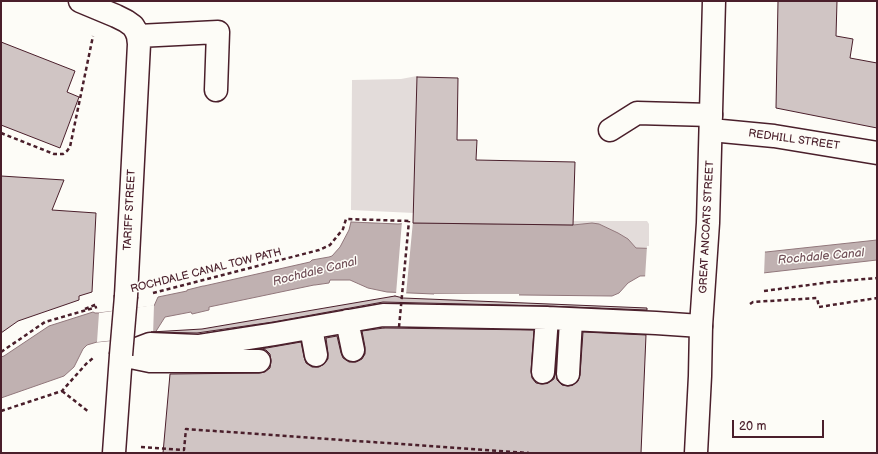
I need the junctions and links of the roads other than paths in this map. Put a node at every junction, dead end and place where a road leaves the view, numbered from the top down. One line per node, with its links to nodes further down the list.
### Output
1 (714, 1): 5 (main road, GREAT ANCOATS STREET)
2 (89, 5): 3 (main road)
3 (138, 36): 4 (main road); 14 (main road, TARIFF STREET, bridge)
4 (216, 90)
5 (711, 122): 6 (main road, REDHILL STREET); 7 (main road, REDHILL STREET); 11 (main road, GREAT ANCOATS STREET)
6 (610, 130)
7 (877, 153)
8 (547, 318): 9 (main road); 10 (main road); 17 (main road)
9 (571, 320): 11 (main road); 18 (main road)
10 (347, 321): 12 (main road); 13 (main road)
11 (701, 326): 20 (main road, GREAT ANCOATS STREET)
12 (311, 328): 14 (main road); 15 (main road)
13 (353, 350)
14 (121, 355): 16 (main road); 19 (main road, TARIFF STREET)
15 (316, 355)
16 (259, 361)
17 (543, 372)
18 (568, 374)
19 (114, 450)
20 (696, 453)

